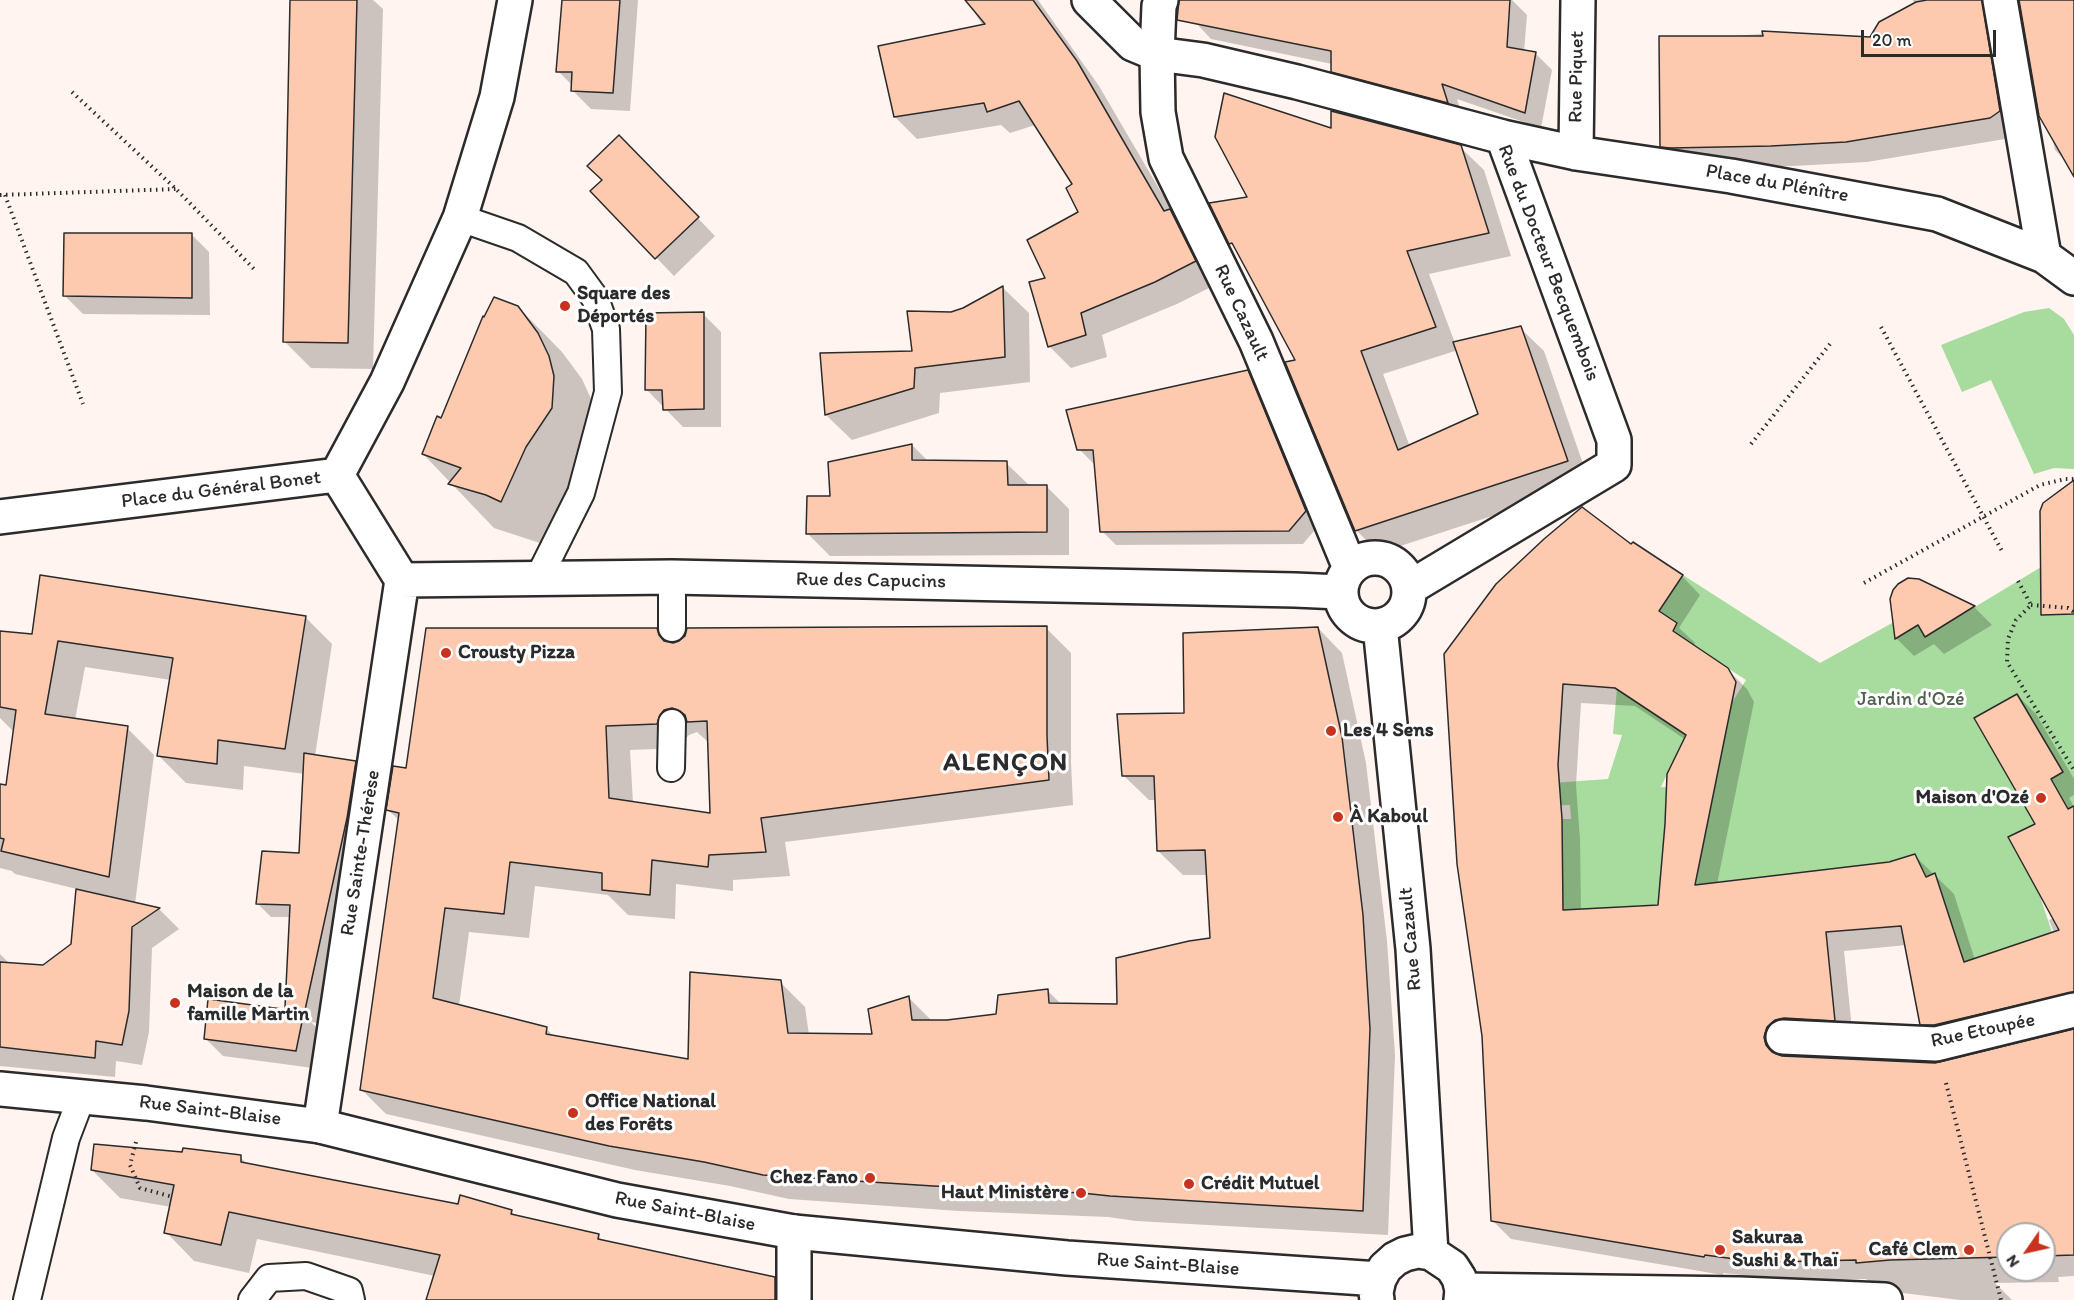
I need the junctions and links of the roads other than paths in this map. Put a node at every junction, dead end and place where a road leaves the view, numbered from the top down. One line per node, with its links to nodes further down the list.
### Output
1 (514, 0): 9 (street, Place du Général Bonet)
2 (1089, 0): 6 (street, Rue du Docteur Becquembois)
3 (1161, 0): 6 (street, Rue Cazault)
4 (1578, 0): 8 (street, Rue Piquet)
5 (2000, 0): 10 (street)
6 (1156, 54): 7 (street, Rue du Docteur Becquembois); 17 (street, Rue Cazault)
7 (1503, 137): 8 (street, Place du Plénître); 18 (street, Rue du Docteur Becquembois)
8 (1576, 153): 10 (street, Place du Plénître)
9 (460, 218): 12 (street, Place du Général Bonet); 15 (lane)
10 (2044, 256): 11 (street, Place du Plénître)
11 (2074, 278)
12 (337, 475): 13 (street, Place du Général Bonet); 16 (street)
13 (0, 517)
14 (672, 578): 15 (street, Rue des Capucins); 17 (street, Rue des Capucins); 20 (lane)
15 (537, 579): 16 (street, Rue des Capucins)
16 (402, 580): 27 (street, Rue Sainte-Thérèse)
17 (1345, 580): 18 (street); 19 (street)
18 (1409, 588): 19 (street)
19 (1380, 626): 29 (street, Rue Cazault)
20 (672, 628)
21 (672, 723): 22 (lane)
22 (670, 768)
23 (2074, 1010): 24 (street, Rue Etoupée)
24 (1783, 1037)
25 (0, 1089): 26 (street, Rue Saint-Blaise)
26 (82, 1096): 27 (street, Rue Saint-Blaise); 33 (lane)
27 (320, 1126): 28 (street, Rue Saint-Blaise)
28 (794, 1232): 30 (street, Rue Saint-Blaise); 36 (street)
29 (1431, 1253): 30 (street); 31 (street)
30 (1378, 1290)
31 (1461, 1295): 32 (street)
32 (1837, 1299): 37 (street)
33 (27, 1300)
34 (252, 1300): 35 (lane)
35 (351, 1300)
36 (794, 1300)
37 (1885, 1300)

